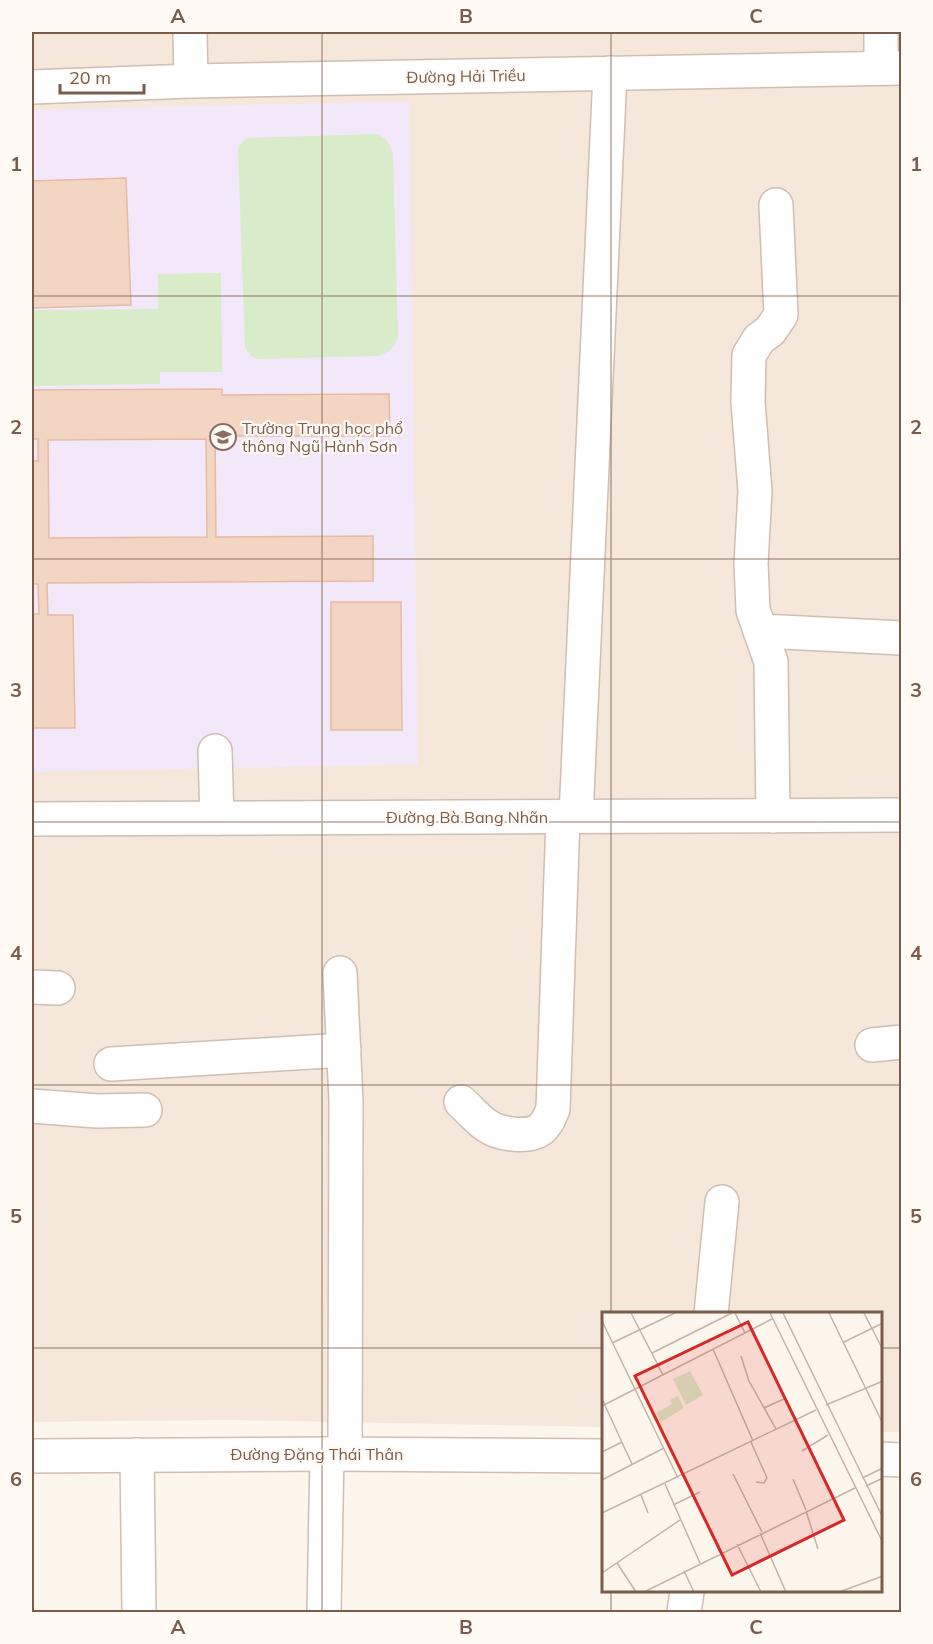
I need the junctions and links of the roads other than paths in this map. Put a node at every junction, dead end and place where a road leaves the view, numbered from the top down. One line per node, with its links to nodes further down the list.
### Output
1 (190, 32): 5 (street)
2 (880, 32): 3 (street)
3 (891, 68): 4 (street, Đường Hải Triều)
4 (610, 73): 5 (street, Đường Hải Triều); 13 (street)
5 (191, 81): 6 (street, Đường Hải Triều)
6 (32, 87)
7 (776, 205): 8 (street)
8 (760, 631): 9 (street); 12 (street)
9 (902, 638)
10 (215, 751): 14 (street)
11 (902, 815): 12 (street, Đường Bà Bang Nhãn)
12 (773, 816): 13 (street, Đường Bà Bang Nhãn)
13 (569, 817): 14 (street, Đường Bà Bang Nhãn); 19 (street)
14 (217, 818): 15 (street, Đường Bà Bang Nhãn)
15 (32, 819)
16 (340, 973): 17 (street)
17 (344, 1050): 18 (street); 24 (street)
18 (111, 1064)
19 (461, 1102)
20 (32, 1106): 21 (street)
21 (145, 1110)
22 (722, 1202): 23 (street)
23 (711, 1312)
24 (336, 1454): 25 (street, Đường Đặng Thái Thân); 27 (street, Đường Đặng Thái Thân); 32 (street)
25 (137, 1455): 26 (street, Đường Đặng Thái Thân); 31 (street)
26 (32, 1456)
27 (602, 1456)
28 (882, 1459): 29 (street)
29 (902, 1460)
30 (687, 1593): 33 (street)
31 (139, 1612)
32 (324, 1612)
33 (684, 1612)

